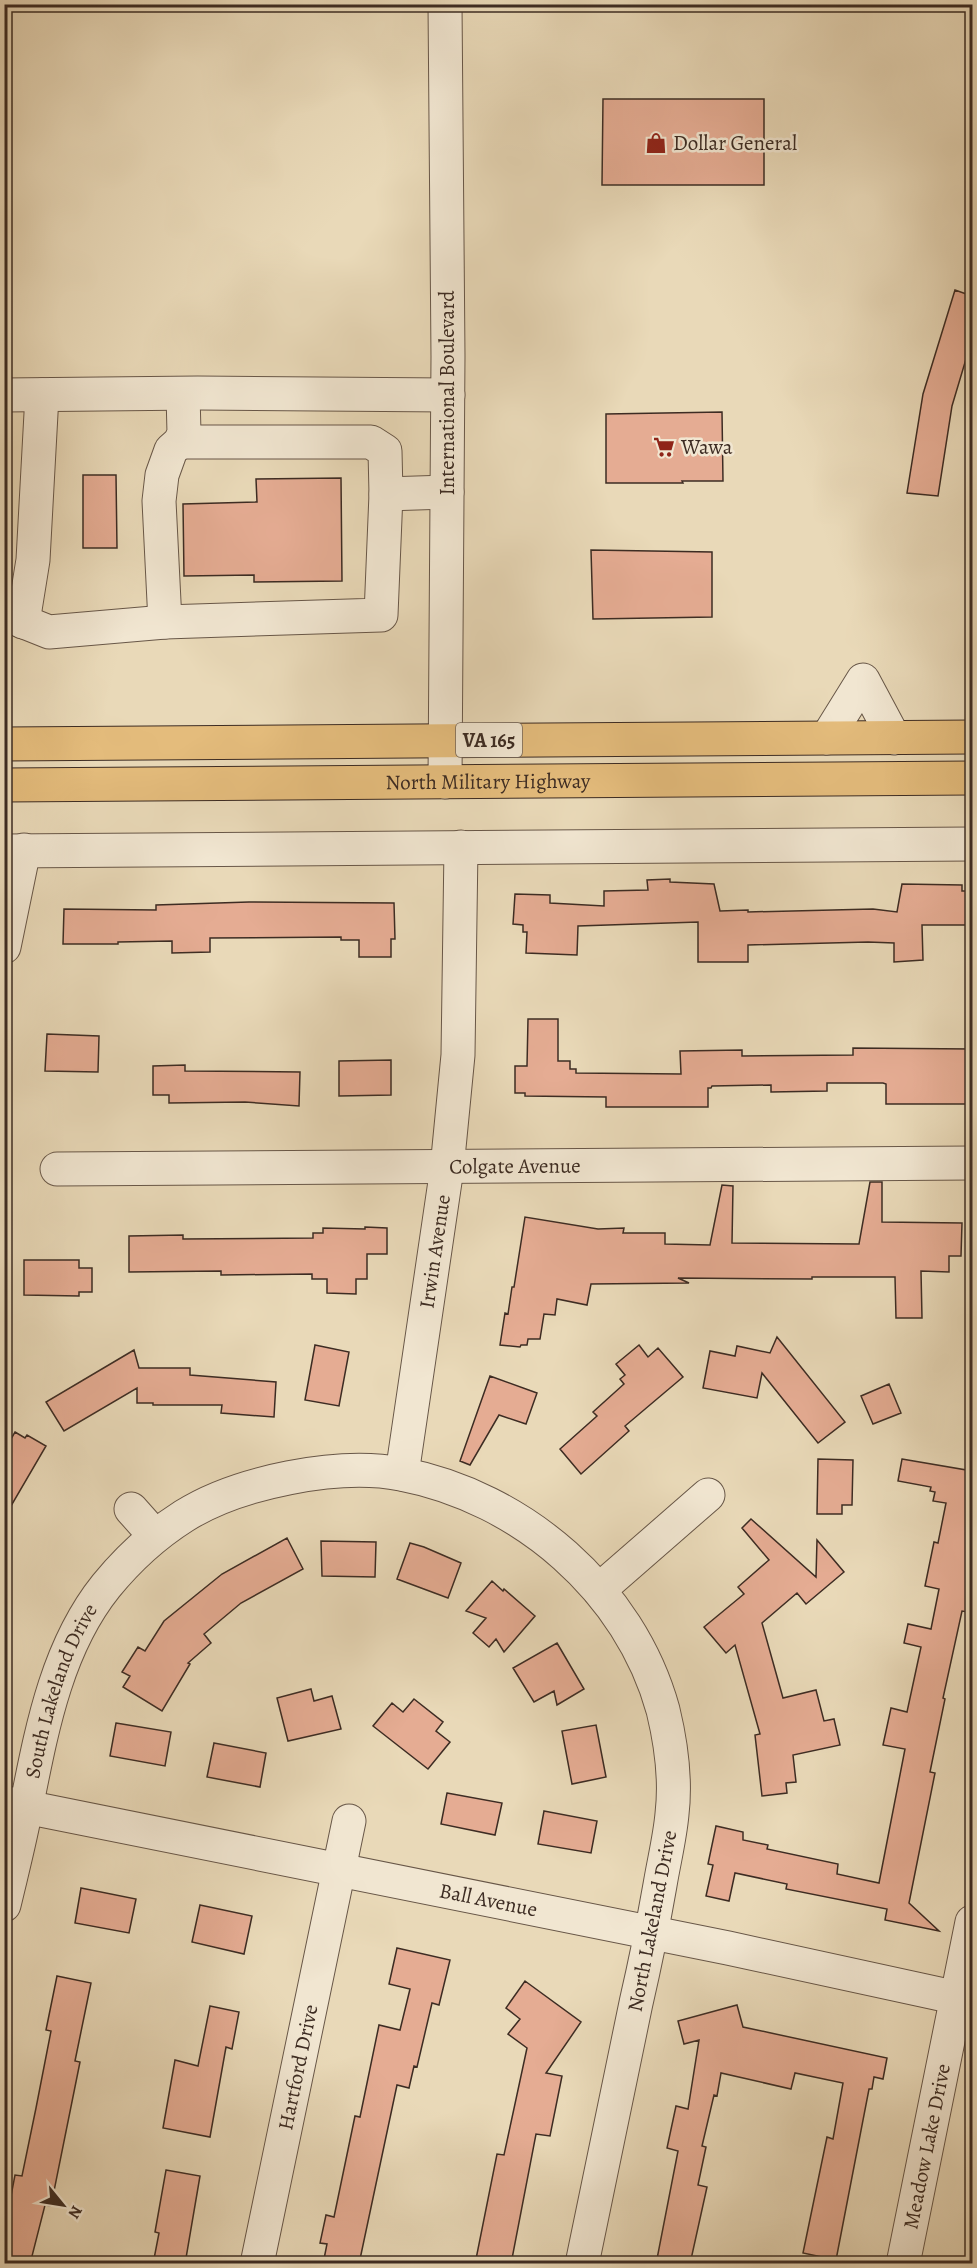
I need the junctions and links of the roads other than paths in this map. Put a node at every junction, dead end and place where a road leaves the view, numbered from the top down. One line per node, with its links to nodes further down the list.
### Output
1 (445, 4): 5 (street, International Boulevard)
2 (183, 394): 4 (street); 5 (street); 6 (street)
3 (4, 395): 4 (street)
4 (42, 395): 9 (street)
5 (448, 395): 7 (street, International Boulevard)
6 (180, 442): 8 (street); 10 (street)
7 (447, 492): 8 (street); 14 (street, International Boulevard)
8 (386, 494): 10 (street)
9 (14, 619): 10 (street)
10 (165, 622)
11 (972, 737): 13 (main road, North Military Highway / VA 165)
12 (827, 738): 13 (main road, North Military Highway / VA 165); 13 (street); 14 (main road, North Military Highway / VA 165)
13 (894, 738)
14 (446, 741): 15 (main road, North Military Highway / VA 165); 17 (street, International Boulevard)
15 (4, 744)
16 (972, 778): 17 (main road, North Military Highway / VA 165)
17 (445, 782): 18 (main road, North Military Highway / VA 165)
18 (4, 785)
19 (972, 844): 20 (street)
20 (461, 847): 21 (street); 24 (street, Irwin Avenue)
21 (14, 851): 22 (street)
22 (4, 947)
23 (972, 1163): 24 (street, Colgate Avenue)
24 (447, 1168): 25 (street, Colgate Avenue); 26 (street, Irwin Avenue)
25 (57, 1169)
26 (402, 1474): 29 (street, South Lakeland Drive); 30 (street, North Lakeland Drive)
27 (708, 1495): 30 (street)
28 (131, 1509): 29 (street)
29 (155, 1536): 31 (street, South Lakeland Drive)
30 (599, 1590): 36 (street, North Lakeland Drive)
31 (16, 1804): 33 (street, Ball Avenue); 34 (street, South Lakeland Drive)
32 (349, 1821): 33 (street, Hartford Drive)
33 (338, 1871): 36 (street, Ball Avenue); 38 (street, Hartford Drive)
34 (4, 1905)
35 (972, 1922): 37 (street, Meadow Lake Drive)
36 (651, 1934): 37 (street, Ball Avenue); 39 (street, North Lakeland Drive)
37 (965, 1999): 40 (street, Meadow Lake Drive)
38 (257, 2264)
39 (582, 2264)
40 (903, 2264)

